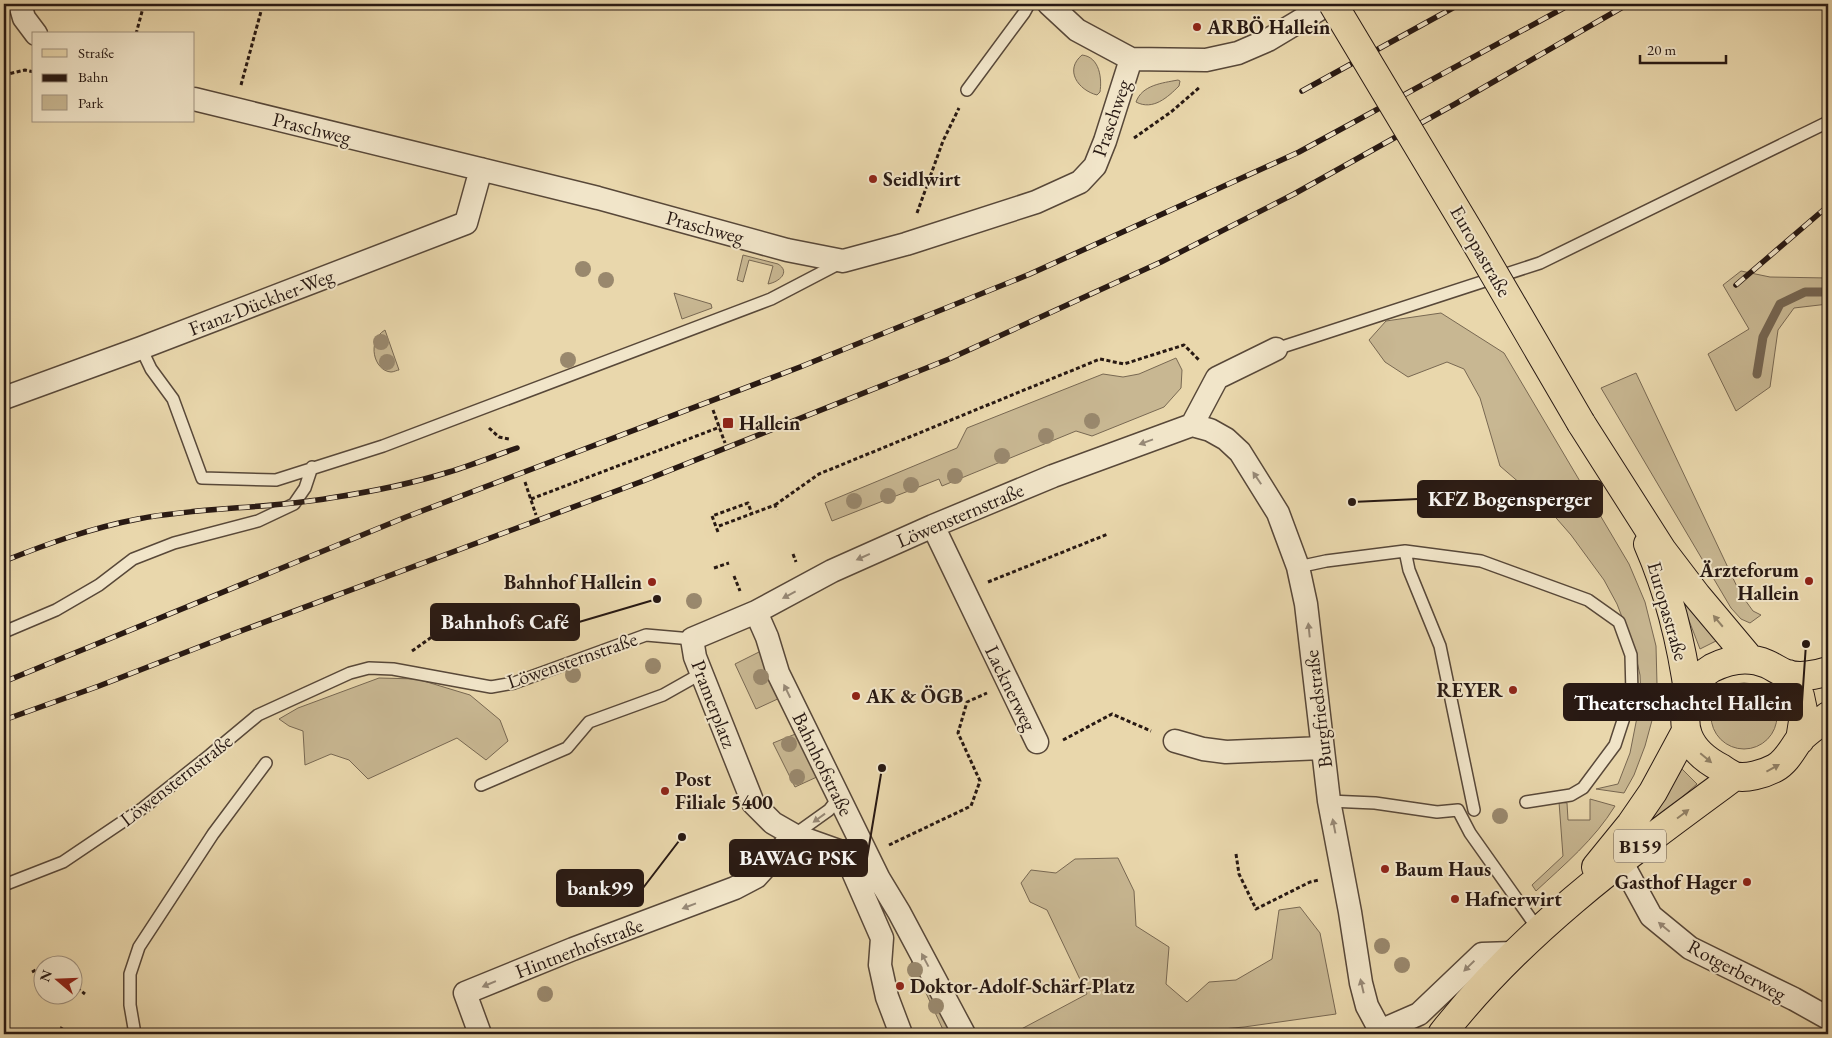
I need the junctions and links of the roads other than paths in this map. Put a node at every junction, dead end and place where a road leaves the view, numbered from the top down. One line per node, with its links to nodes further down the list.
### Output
1 (20, 4): 6 (street)
2 (1029, 4): 8 (lane)
3 (1049, 4): 7 (street, Praschweg)
4 (1328, 4): 7 (street, Praschweg)
5 (1333, 4): 18 (main road, Europastraße, bridge)
6 (34, 32)
7 (1131, 59): 12 (street, Praschweg)
8 (967, 90)
9 (195, 99): 11 (street, Praschweg)
10 (1828, 122): 14 (lane)
11 (480, 169): 12 (street, Praschweg); 13 (street, Franz-Dückher-Weg)
12 (843, 261): 17 (lane)
13 (141, 348): 15 (street, Franz-Dückher-Weg); 17 (lane)
14 (1276, 349): 16 (street)
15 (4, 398)
16 (1192, 425): 19 (street, Löwensternstraße, one-way to 19); 21 (street, Burgfriedstraße, one-way to 16)
17 (312, 467): 23 (lane)
18 (1628, 499): 25 (main road, Europastraße, one-way to 18); 29 (main road, Europastraße)
19 (933, 526): 22 (street, Löwensternstraße, one-way to 22); 34 (street, Lacknerweg)
20 (1405, 551): 21 (lane); 41 (lane); 42 (lane)
21 (1298, 567): 35 (street, Burgfriedstraße, one-way to 21)
22 (756, 612): 24 (street, Löwensternstraße); 39 (street, Bahnhofstraße, one-way to 22)
23 (4, 632)
24 (692, 639): 27 (street, Pramerplatz); 45 (lane, Löwensternstraße)
25 (1749, 658): 28 (main road); 29 (main road, B159)
26 (1828, 671): 28 (main road)
27 (702, 673): 38 (lane); 43 (street, Pramerplatz)
28 (1788, 674): 32 (main road)
29 (1689, 698): 31 (main road, B159)
30 (1828, 716): 32 (main road)
31 (1686, 731): 37 (main road, one-way to 37); 48 (main road, B159)
32 (1800, 740): 37 (main road, one-way to 32)
33 (1175, 741): 35 (street)
34 (1037, 742)
35 (1322, 748): 40 (street, Burgfriedstraße)
36 (266, 764): 52 (lane)
37 (1735, 776): 44 (main road, B159, one-way to 37)
38 (480, 785)
39 (839, 797): 43 (lane, one-way to 43); 46 (street, Bahnhofstraße)
40 (1329, 801): 48 (lane); 51 (street, Burgfriedstraße, one-way to 40)
41 (1526, 802)
42 (1474, 810)
43 (794, 835): 47 (street, Pramerplatz); 53 (street, Hintnerhofstraße, one-way to 53)
44 (1621, 861): 48 (main road, B159); 50 (street, Rotgerberweg, one-way to 44)
45 (4, 885)
46 (899, 912): 47 (street); 55 (street, Bahnhofstraße, one-way to 46)
47 (876, 921): 54 (street)
48 (1543, 925): 49 (main road, B159)
49 (1513, 953): 51 (street, Burgfriedstraße, one-way to 51); 56 (main road, B159)
50 (1828, 1018)
51 (1381, 1032)
52 (135, 1034)
53 (480, 1034)
54 (901, 1034)
55 (964, 1034)
56 (1442, 1034)

